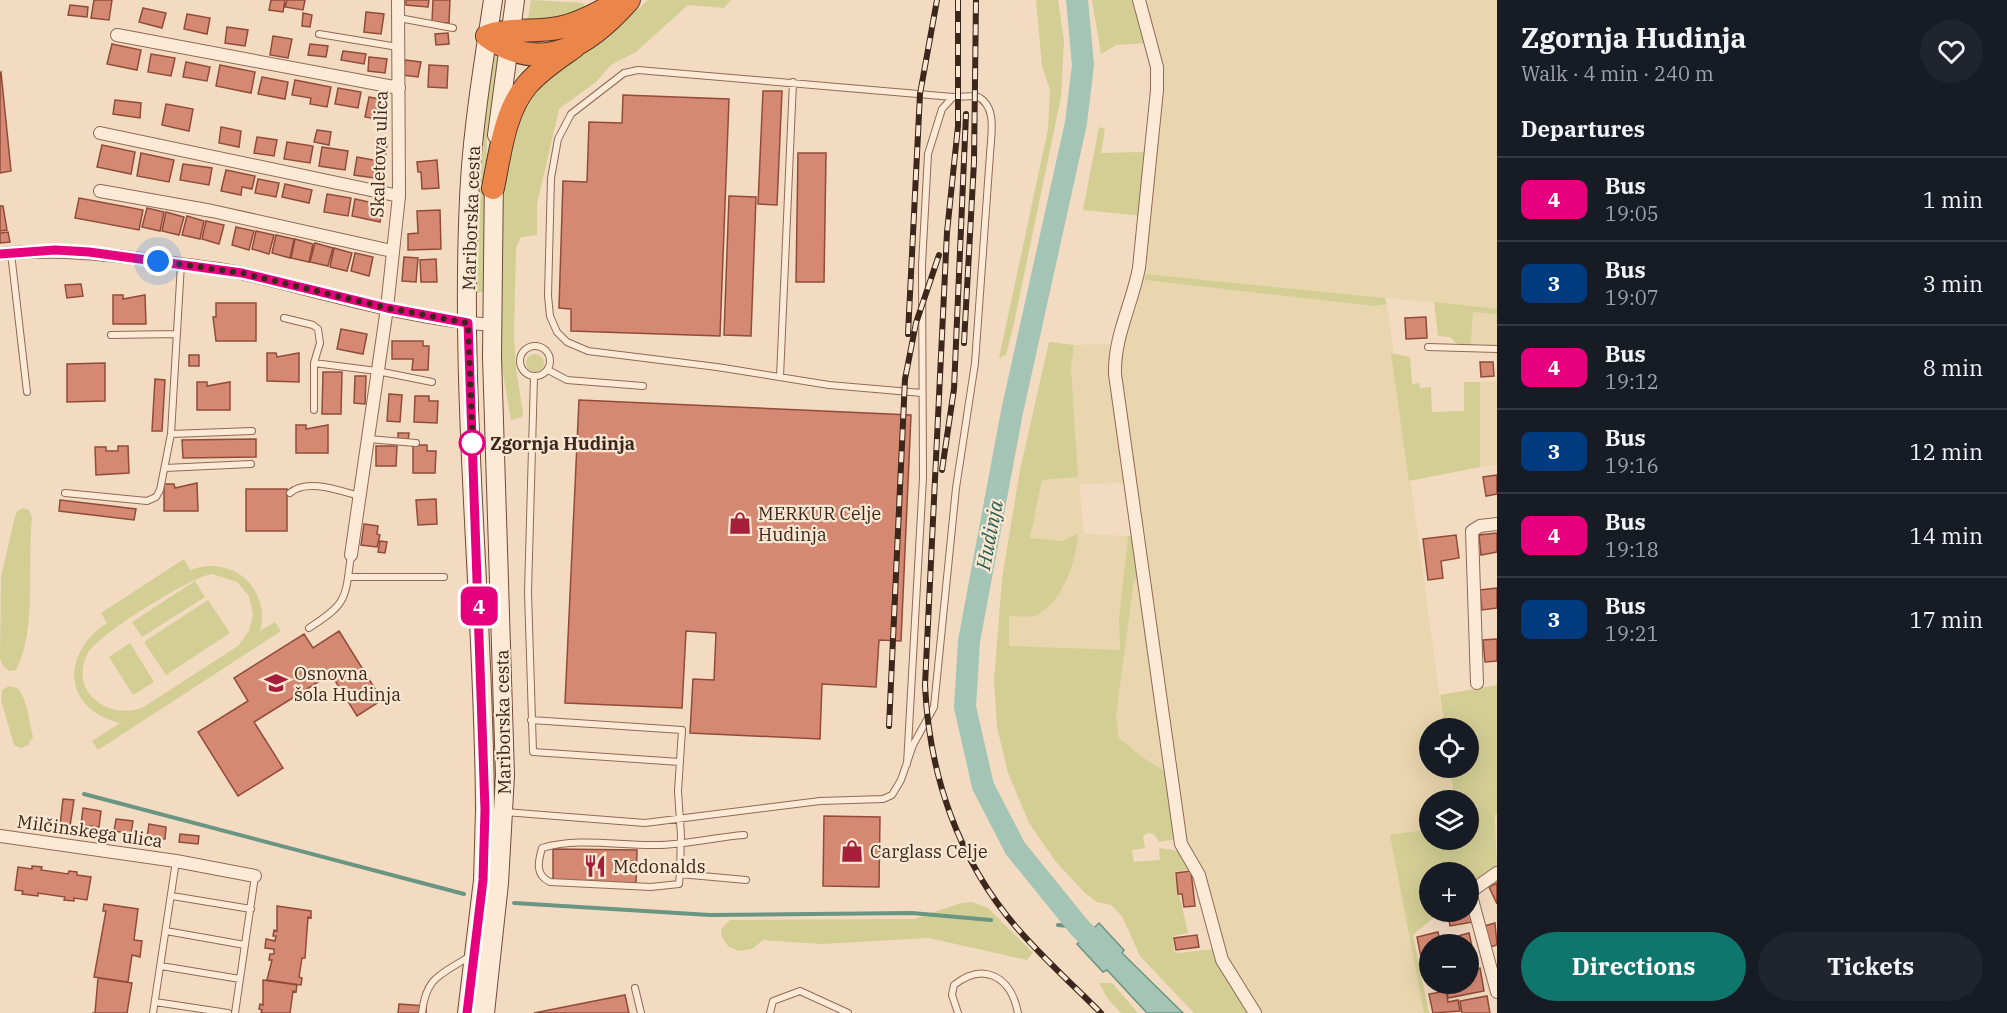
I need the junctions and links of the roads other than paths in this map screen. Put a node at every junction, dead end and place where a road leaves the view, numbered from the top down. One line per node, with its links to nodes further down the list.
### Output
1 (398, 0): 7 (street, Skaletova ulica)
2 (493, 0): 11 (main road, Mariborska cesta)
3 (515, 0): 12 (main road, Mariborska cesta)
4 (623, 0): 12 (highway)
5 (629, 0): 13 (highway)
6 (1138, 0): 93 (street)
7 (398, 18): 8 (lane); 14 (street, Skaletova ulica)
8 (453, 28)
9 (319, 34): 14 (lane)
10 (117, 35): 16 (street)
11 (488, 36): 12 (highway); 27 (main road, Mariborska cesta)
12 (508, 39): 13 (highway); 19 (main road, Mariborska cesta)
13 (574, 47): 19 (highway)
14 (398, 48): 16 (street, Skaletova ulica)
15 (793, 82): 17 (lane); 37 (lane); 37 (lane)
16 (399, 88): 21 (street, Skaletova ulica)
17 (953, 97): 41 (lane); 60 (lane)
18 (100, 133): 21 (street)
19 (493, 188): 28 (main road, Mariborska cesta)
20 (100, 191): 22 (street)
21 (399, 196): 22 (street, Skaletova ulica)
22 (392, 251): 25 (street, Skaletova ulica)
23 (5, 253): 24 (street); 40 (lane)
24 (181, 264): 25 (street); 29 (lane)
25 (387, 308): 27 (street); 35 (street, Skaletova ulica)
26 (284, 318): 33 (lane)
27 (468, 323): 28 (street); 61 (main road, Mariborska cesta)
28 (492, 325): 62 (main road, Mariborska cesta)
29 (176, 334): 30 (lane); 44 (lane)
30 (111, 335)
31 (1428, 347): 32 (lane)
32 (1497, 349)
33 (314, 363): 35 (lane); 42 (lane)
34 (548, 370): 36 (lane); 36 (lane); 39 (lane)
35 (377, 371): 38 (lane); 45 (street, Skaletova ulica)
36 (534, 376): 58 (lane)
37 (780, 377): 41 (lane)
38 (432, 382)
39 (643, 386)
40 (27, 392)
41 (922, 393): 60 (lane)
42 (314, 410)
43 (252, 431): 44 (lane)
44 (171, 434): 48 (lane)
45 (367, 439): 46 (lane); 51 (street, Skaletova ulica)
46 (416, 443)
47 (251, 464): 48 (lane)
48 (165, 468): 49 (lane)
49 (65, 493)
50 (290, 493): 51 (lane)
51 (359, 496): 53 (street, Skaletova ulica)
52 (1497, 524): 57 (street)
53 (351, 555): 54 (lane)
54 (348, 577): 55 (lane); 56 (lane)
55 (444, 577)
56 (309, 628)
57 (1477, 683)
58 (531, 720): 59 (lane); 59 (lane)
59 (680, 762): 63 (lane)
60 (907, 764): 63 (lane)
61 (485, 810): 62 (lane); 76 (main road, Mariborska cesta)
62 (504, 812): 63 (lane); 87 (main road, Mariborska cesta)
63 (681, 818): 66 (lane)
64 (744, 834): 66 (lane)
65 (0, 836): 67 (street, Milčinskega ulica)
66 (681, 841): 70 (lane); 70 (lane)
67 (176, 861): 69 (street, Milčinskega ulica); 72 (lane, Milčinskega ulica)
68 (1497, 873): 80 (street)
69 (255, 876): 73 (lane, Milčinskega ulica)
70 (680, 878): 71 (lane)
71 (746, 879)
72 (172, 896): 73 (lane); 74 (lane, Milčinskega ulica)
73 (251, 909): 75 (lane, Milčinskega ulica)
74 (166, 931): 75 (lane); 77 (lane, Milčinskega ulica)
75 (245, 945): 78 (lane, Milčinskega ulica)
76 (475, 952): 85 (lane); 86 (main road, Mariborska cesta)
77 (161, 966): 78 (lane); 81 (lane, Milčinskega ulica)
78 (240, 980): 84 (lane, Milčinskega ulica)
79 (635, 988): 88 (lane)
80 (1497, 992)
81 (155, 1002): 82 (lane, Milčinskega ulica); 83 (lane)
82 (153, 1013)
83 (228, 1013)
84 (235, 1013)
85 (422, 1013)
86 (467, 1013)
87 (485, 1013)
88 (640, 1013)
89 (770, 1013): 90 (lane)
90 (848, 1013)
91 (958, 1013): 92 (lane)
92 (1018, 1013)
93 (1255, 1013)

